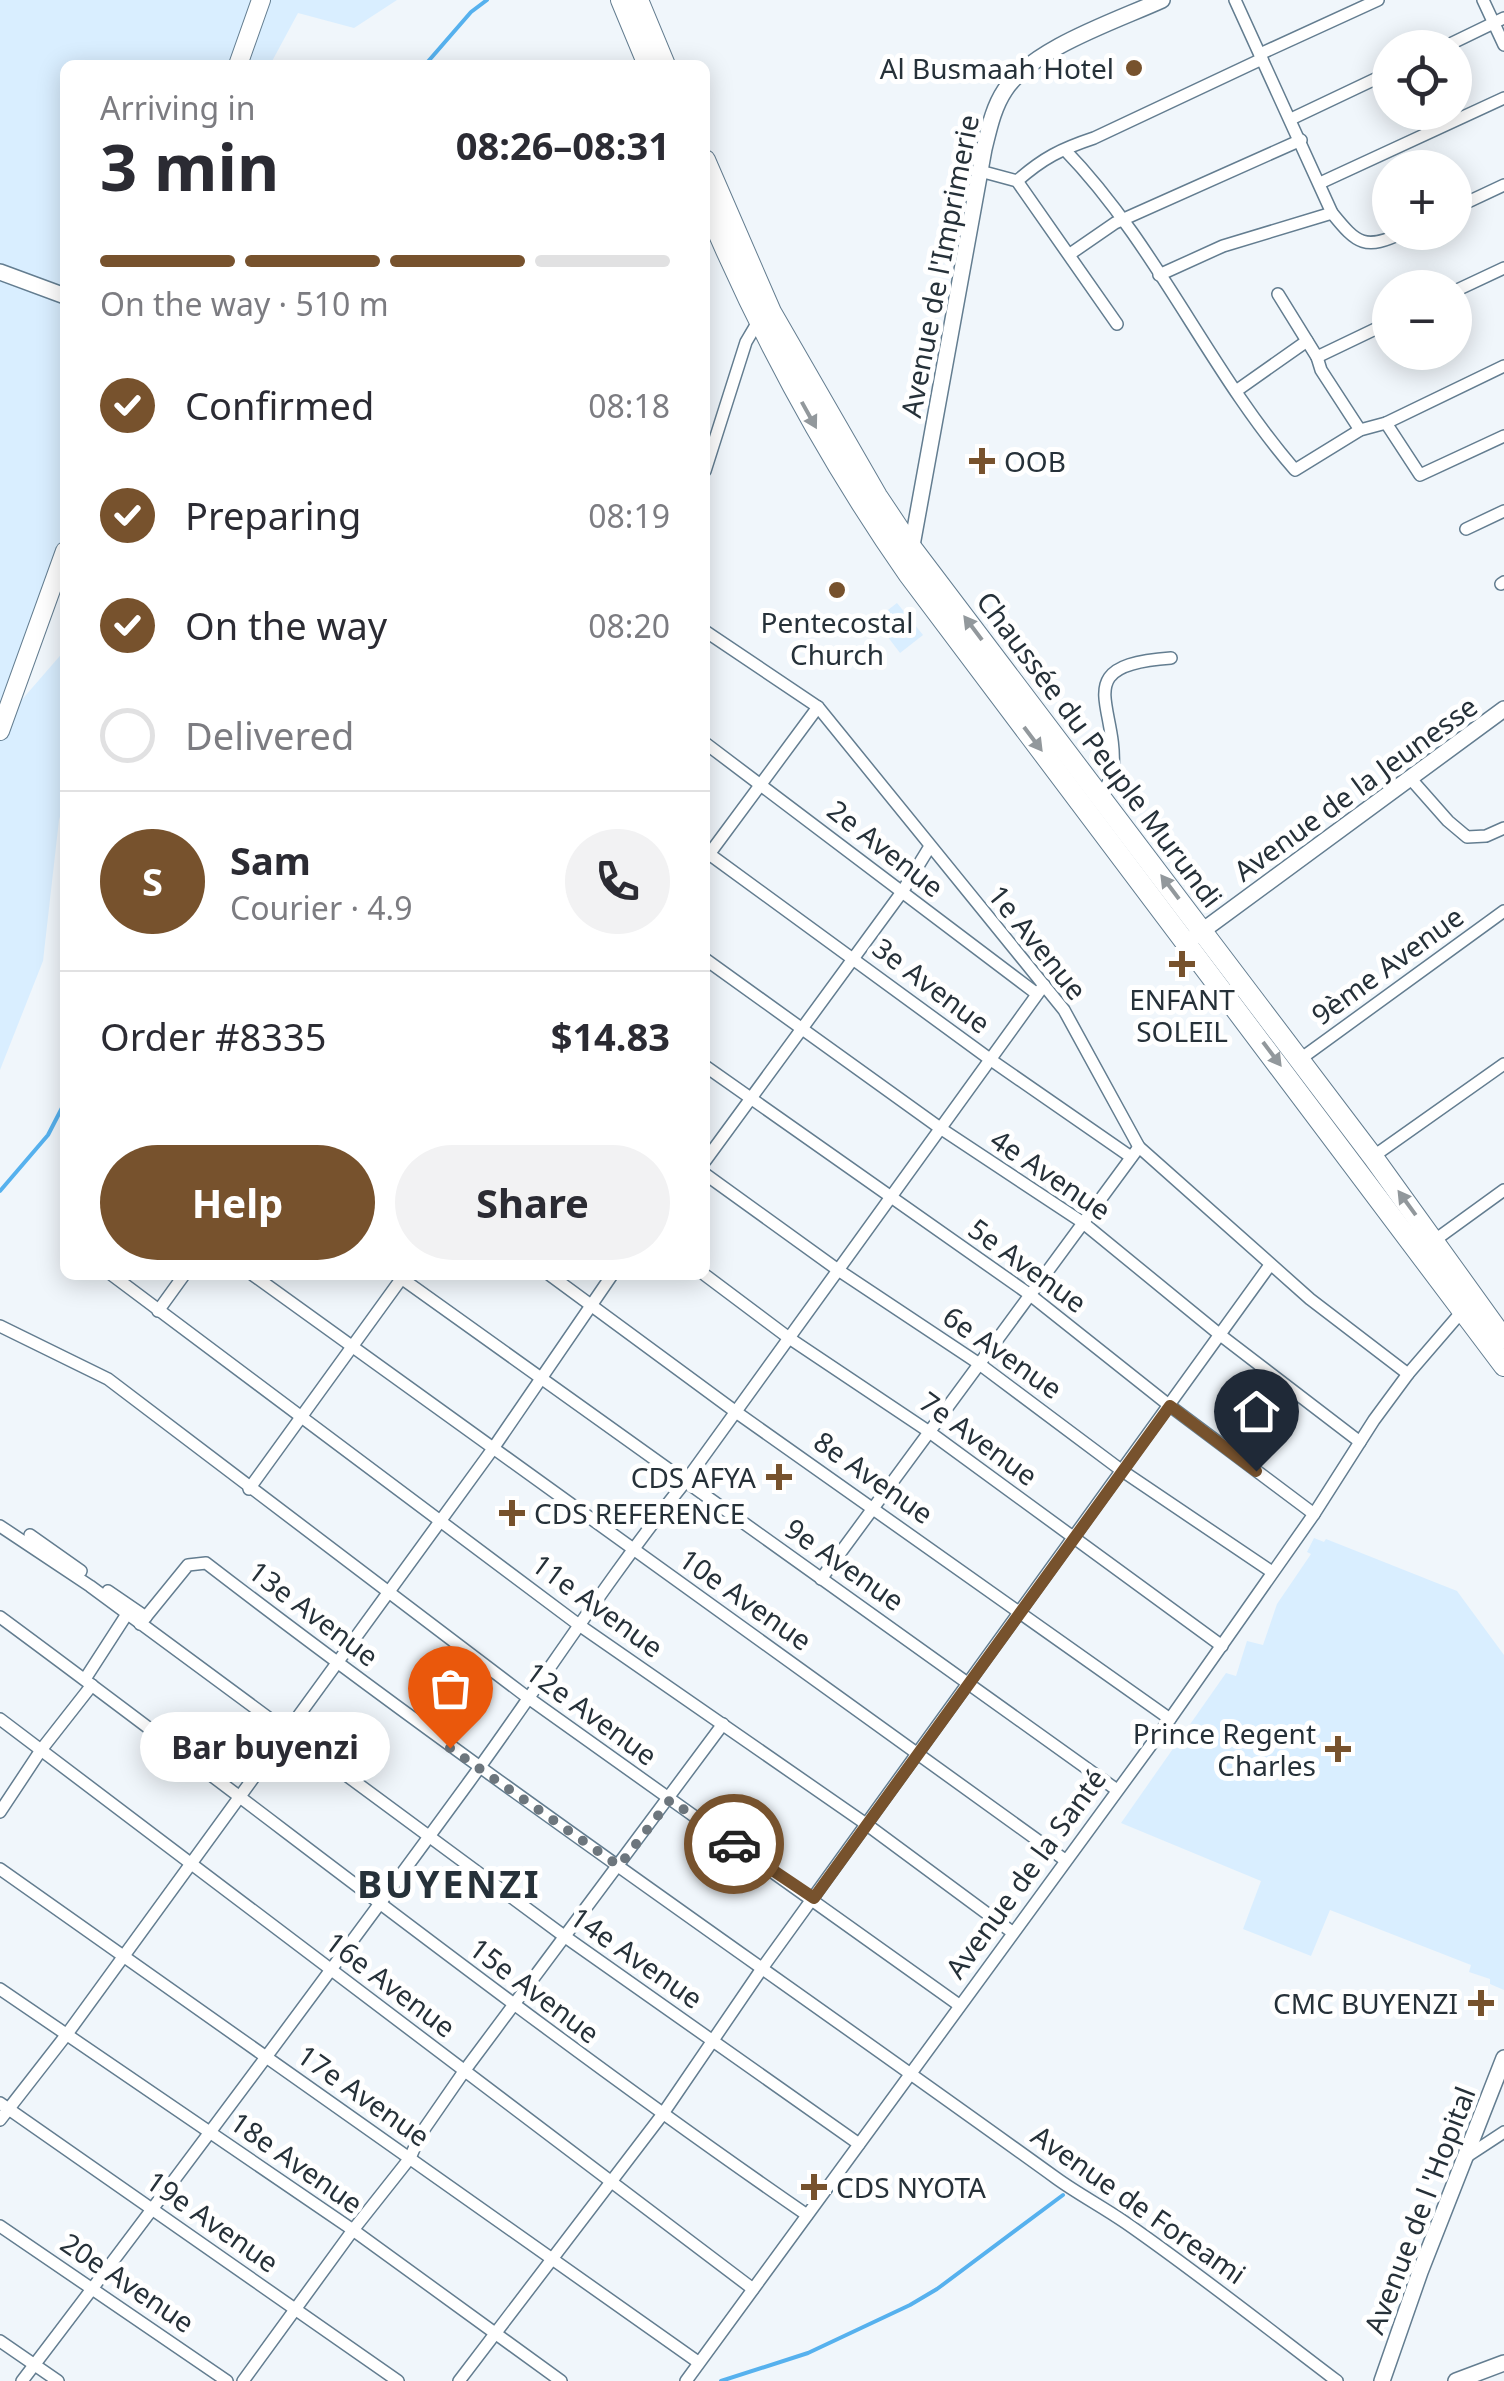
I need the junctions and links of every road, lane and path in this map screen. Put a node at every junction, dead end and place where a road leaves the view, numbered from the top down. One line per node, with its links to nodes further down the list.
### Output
1 (260, 0): 12 (main road)
2 (621, 0): 13 (highway)
3 (638, 0): 14 (highway)
4 (1162, 0): 20 (street, Avenue de l'Imprimerie)
5 (1235, 0): 11 (street)
6 (1378, 0): 11 (street)
7 (1483, 0): 8 (street)
8 (1499, 21): 9 (street); 10 (street)
9 (1472, 34)
10 (1504, 45)
11 (1261, 57): 17 (street); 19 (street)
12 (240, 60)
13 (646, 60)
14 (663, 60)
15 (1372, 80): 17 (street)
16 (1504, 98): 23 (street)
17 (1291, 118): 18 (street)
18 (1302, 140): 23 (street); 28 (street)
19 (1065, 150): 22 (street); 28 (street)
20 (980, 171): 22 (street); 50 (street, Avenue de l'Imprimerie)
21 (710, 173): 37 (highway, Chaussée du Peuple Murundi)
22 (1017, 181): 30 (street)
23 (1320, 183): 27 (street)
24 (1504, 185): 25 (street)
25 (1472, 200)
26 (710, 212): 37 (highway, Chaussée du Peuple Murundi)
27 (1332, 213): 29 (street); 33 (street)
28 (1123, 219): 30 (street); 33 (street)
29 (1372, 242)
30 (1070, 254): 38 (street)
31 (1504, 268): 34 (street)
32 (0, 272): 35 (street)
33 (1158, 275): 43 (street)
34 (1472, 283)
35 (60, 294)
36 (1278, 294): 40 (street)
37 (764, 317): 47 (street); 50 (highway, Chaussée du Peuple Murundi); 52 (highway, Chaussée du Peuple Murundi, one-way to 52)
38 (1116, 324)
39 (1372, 331): 41 (street)
40 (1307, 341): 41 (street); 43 (street)
41 (1316, 357): 45 (street)
42 (1504, 366): 44 (street)
43 (1236, 392): 45 (street)
44 (1386, 423): 45 (street); 46 (street)
45 (1360, 430)
46 (1504, 436)
47 (710, 455)
48 (1504, 511): 49 (street)
49 (1466, 530)
50 (911, 547): 52 (street, Avenue de l'Imprimerie); 61 (highway, Chaussée du Peuple Murundi, one-way to 50)
51 (60, 565): 57 (main road)
52 (909, 575): 68 (highway, Chaussée du Peuple Murundi, one-way to 68)
53 (710, 634): 55 (street, 1e Avenue)
54 (1172, 658): 61 (street)
55 (818, 707): 60 (street); 63 (street, 1e Avenue)
56 (1504, 709): 59 (street, Avenue de la Jeunesse)
57 (0, 731)
58 (710, 747): 60 (street, 2e Avenue)
59 (1410, 778): 62 (street); 68 (street, Avenue de la Jeunesse)
60 (760, 783): 64 (street); 66 (street, 2e Avenue)
61 (1101, 796): 68 (highway, Chaussée du Peuple Murundi, one-way to 61)
62 (1504, 828)
63 (929, 848): 66 (street); 71 (street, 1e Avenue)
64 (710, 850)
65 (710, 858): 69 (street, 3e Avenue)
66 (902, 892): 69 (street); 71 (street, 2e Avenue)
67 (1504, 910): 74 (street, 9ème Avenue)
68 (1195, 937): 74 (highway, Chaussée du Peuple Murundi); 82 (highway, Chaussée du Peuple Murundi, one-way to 82)
69 (854, 957): 72 (street); 73 (street, 3e Avenue)
70 (710, 964): 72 (street, 4e Avenue)
71 (1040, 989): 73 (street); 79 (street, 1e Avenue)
72 (802, 1028): 77 (street); 78 (street, 4e Avenue)
73 (990, 1060): 78 (street); 79 (street, 3e Avenue)
74 (1299, 1060): 81 (highway, Chaussée du Peuple Murundi)
75 (1504, 1064): 81 (street)
76 (710, 1070): 77 (street, 5e Avenue)
77 (748, 1097): 80 (street); 85 (street, 5e Avenue)
78 (940, 1128): 85 (street); 86 (street, 4e Avenue)
79 (1135, 1152): 86 (street); 88 (street, 1e Avenue)
80 (710, 1154)
81 (1373, 1156): 82 (street); 87 (highway, Chaussée du Peuple Murundi, one-way to 81)
82 (1355, 1169): 100 (highway, Chaussée du Peuple Murundi)
83 (710, 1178): 89 (street, 6e Avenue)
84 (1504, 1190): 87 (street)
85 (891, 1198): 89 (street); 98 (street, 5e Avenue)
86 (1082, 1222): 98 (street); 104 (street, 4e Avenue)
87 (1434, 1240): 100 (highway, Chaussée du Peuple Murundi)
88 (1270, 1265): 104 (street); 110 (street, 1e Avenue)
89 (838, 1270): 105 (street); 108 (street, 6e Avenue)
90 (710, 1279): 105 (street, 7e Avenue)
91 (118, 1280): 101 (street, 11e Avenue)
92 (180, 1280): 101 (street)
93 (260, 1280): 107 (street, 10e Avenue)
94 (398, 1280): 107 (street)
95 (406, 1280): 111 (street, 9e Avenue)
96 (557, 1280): 99 (street, 8e Avenue)
97 (608, 1280): 99 (street)
98 (1029, 1294): 108 (street); 112 (street, 5e Avenue)
99 (591, 1304): 111 (street); 113 (street, 8e Avenue)
100 (1469, 1305): 102 (highway, Chaussée du Peuple Murundi); 109 (highway, Chaussée du Peuple Murundi); 110 (street, Avenue de la Santé)
101 (158, 1311): 114 (street, 11e Avenue)
102 (1496, 1313): 106 (highway, Chaussée du Peuple Murundi)
103 (0, 1326): 120 (street, 12e Avenue)
104 (1219, 1334): 112 (street); 116 (street, 4e Avenue)
105 (789, 1338): 113 (street); 115 (street, 7e Avenue)
106 (1504, 1339)
107 (352, 1345): 114 (street); 117 (street, 10e Avenue)
108 (978, 1363): 115 (street); 118 (street, 6e Avenue)
109 (1504, 1366)
110 (1408, 1374): 116 (street, Avenue de la Santé)
111 (541, 1379): 117 (street); 119 (street, 9e Avenue)
112 (1170, 1406): 118 (street); 122 (street, 5e Avenue)
113 (736, 1412): 119 (street); 121 (street, 8e Avenue)
114 (302, 1417): 120 (street); 123 (street, 11e Avenue)
115 (928, 1432): 121 (street); 126 (street, 7e Avenue)
116 (1360, 1442): 122 (street, Avenue de la Santé)
117 (492, 1450): 123 (street); 127 (street, 10e Avenue)
118 (1122, 1470): 126 (street); 128 (street, 6e Avenue)
119 (686, 1482): 127 (street); 129 (street, 9e Avenue)
120 (249, 1488): 130 (street, 12e Avenue)
121 (874, 1507): 129 (street); 131 (street, 8e Avenue)
122 (1314, 1514): 128 (street, Avenue de la Santé)
123 (440, 1521): 130 (street); 135 (street, 11e Avenue)
124 (0, 1526): 132 (street, 14e Avenue)
125 (30, 1535): 134 (street)
126 (1072, 1537): 131 (street); 136 (street, 7e Avenue)
127 (630, 1550): 135 (street); 146 (street, 10e Avenue)
128 (1272, 1572): 136 (street, Avenue de la Santé)
129 (822, 1578): 138 (street, 9e Avenue)
130 (388, 1592): 137 (street); 140 (street, 12e Avenue)
131 (1020, 1610): 138 (street); 142 (street, 8e Avenue)
132 (127, 1614): 134 (street, 14e Avenue); 139 (street)
133 (0, 1617): 139 (street, 15e Avenue)
134 (143, 1620): 137 (street, 13e Avenue); 144 (street, 14e Avenue)
135 (579, 1624): 140 (street); 143 (street, 11e Avenue)
136 (1222, 1646): 142 (street, Avenue de la Santé)
137 (337, 1663): 144 (street); 147 (street, 13e Avenue)
138 (969, 1681): 146 (street); 148 (street, 9e Avenue)
139 (88, 1682): 145 (street); 149 (street, 15e Avenue)
140 (527, 1697): 147 (street); 150 (street, 12e Avenue)
141 (0, 1719): 145 (street, 16e Avenue)
142 (1170, 1719): 148 (street, Avenue de la Santé)
143 (723, 1724): 150 (street); 152 (street, 11e Avenue)
144 (286, 1734): 149 (street); 153 (street, 14e Avenue)
145 (41, 1750): 151 (street); 155 (street, 16e Avenue)
146 (918, 1753): 152 (street); 154 (street, 10e Avenue)
147 (478, 1768): 153 (street); 156 (street, 13e Avenue)
148 (1117, 1790): 154 (street, Avenue de la Santé)
149 (239, 1798): 155 (street); 159 (street, 15e Avenue)
150 (670, 1800): 156 (street); 158 (street, 12e Avenue)
151 (0, 1812)
152 (866, 1824): 158 (street); 160 (street, 11e Avenue)
153 (429, 1836): 159 (street); 161 (street, 14e Avenue)
154 (1064, 1860): 160 (street, Avenue de la Santé)
155 (190, 1864): 162 (street); 164 (street, 16e Avenue)
156 (619, 1866): 161 (street); 163 (street, 13e Avenue)
157 (0, 1868): 162 (street, 17e Avenue)
158 (814, 1898): 163 (street); 166 (street, 12e Avenue)
159 (379, 1904): 164 (street); 167 (street, 15e Avenue)
160 (1012, 1932): 166 (street, Avenue de la Santé)
161 (564, 1936): 167 (street); 169 (street, 14e Avenue)
162 (124, 1954): 168 (street); 170 (street, 17e Avenue)
163 (763, 1967): 169 (street); 173 (street, 13e Avenue)
164 (330, 1970): 170 (street); 172 (street, 16e Avenue)
165 (0, 1988): 168 (street, 18e Avenue)
166 (959, 2005): 173 (street, Avenue de la Santé)
167 (513, 2006): 172 (street); 175 (street, 15e Avenue)
168 (67, 2034): 174 (street); 176 (street, 18e Avenue)
169 (713, 2041): 175 (street); 178 (street, 14e Avenue)
170 (266, 2056): 176 (street); 179 (street, 17e Avenue)
171 (1504, 2058): 180 (street, Avenue de l 'Hopital)
172 (465, 2070): 179 (street); 181 (street, 16e Avenue)
173 (910, 2071): 178 (street, Avenue de la Santé); 204 (street, Avenue de Foreami)
174 (3, 2111): 182 (street, 19e Avenue)
175 (662, 2115): 181 (street); 183 (street, 15e Avenue)
176 (210, 2132): 182 (street); 185 (street, 18e Avenue)
177 (1504, 2132): 180 (street)
178 (858, 2144): 183 (street, Avenue de la Santé)
179 (410, 2158): 185 (street); 186 (street, 17e Avenue)
180 (1463, 2159): 195 (street, Avenue de l 'Hopital)
181 (611, 2182): 186 (street); 188 (street, 16e Avenue)
182 (153, 2211): 187 (street); 189 (street, 19e Avenue)
183 (807, 2215): 188 (street, Avenue de la Santé)
184 (0, 2226): 187 (street, 20e Avenue)
185 (352, 2230): 189 (street); 190 (street, 18e Avenue)
186 (552, 2260): 190 (street); 192 (street, 17e Avenue)
187 (93, 2288): 194 (street); 198 (street, 20e Avenue)
188 (752, 2289): 192 (street, Avenue de la Santé)
189 (297, 2309): 199 (street); 200 (street, 19e Avenue)
190 (494, 2334): 201 (street); 202 (street, 18e Avenue)
191 (0, 2341): 194 (street)
192 (698, 2362): 203 (street, Avenue de la Santé)
193 (1504, 2363): 205 (street)
194 (34, 2365): 196 (street); 197 (street)
195 (1385, 2380)
196 (22, 2381)
197 (58, 2381)
198 (227, 2381)
199 (243, 2381)
200 (398, 2381)
201 (459, 2381)
202 (561, 2381)
203 (686, 2381)
204 (1338, 2381)
205 (1456, 2381)

